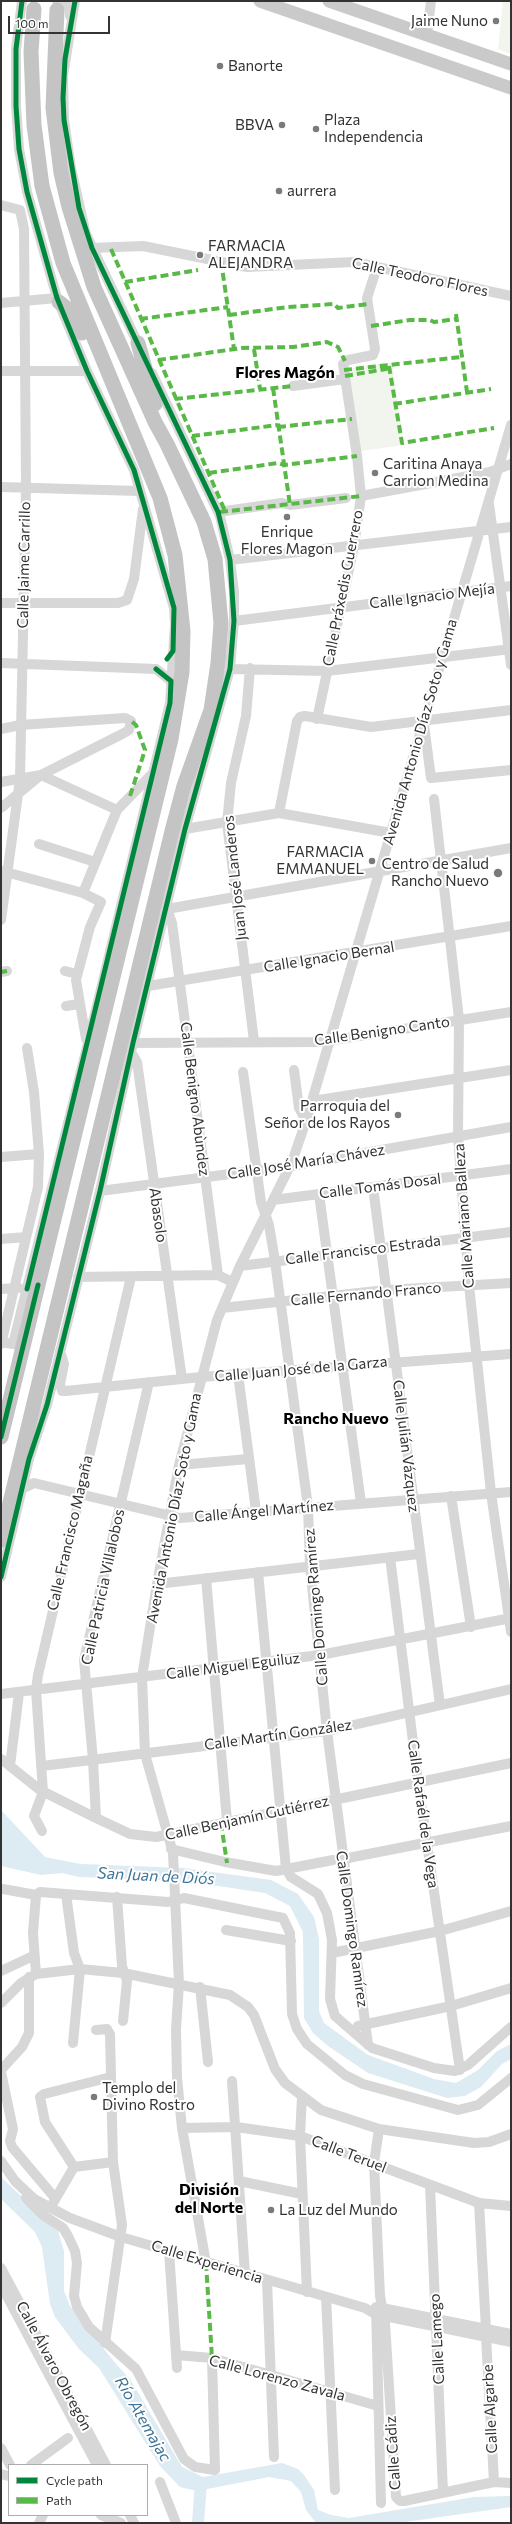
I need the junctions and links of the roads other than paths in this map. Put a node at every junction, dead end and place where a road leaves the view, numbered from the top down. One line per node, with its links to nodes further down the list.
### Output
1 (22, 1): 8 (street)
2 (75, 1): 9 (street)
3 (260, 1): 12 (main road)
4 (329, 1): 10 (main road)
5 (431, 1): 10 (street)
6 (31, 5): 8 (street); 26 (highway)
7 (57, 6): 9 (street); 28 (highway)
8 (20, 19): 17 (street)
9 (70, 28): 14 (street)
10 (427, 35): 11 (main road)
11 (511, 64)
12 (511, 88)
13 (1, 205): 18 (street, Calle Jaime Carrillo)
14 (92, 248): 15 (street, Calle Teodoro Flores); 20 (street)
15 (377, 267): 16 (street, Calle Teodoro Flores); 24 (street, Calle Práxedis Guerrero)
16 (511, 296)
17 (58, 300): 18 (street); 23 (street); 26 (highway)
18 (24, 302): 19 (street); 22 (street, Calle Jaime Carrillo)
19 (1, 303)
20 (138, 343): 28 (highway); 38 (street)
21 (1, 370): 22 (street)
22 (25, 371): 23 (street); 32 (street, Calle Jaime Carrillo)
23 (87, 371): 33 (street)
24 (345, 379): 25 (street); 34 (street, Calle Práxedis Guerrero)
25 (293, 386)
26 (117, 393): 116 (highway)
27 (511, 425): 30 (street, Avenida Antonio Díaz Soto y Gama)
28 (167, 444): 64 (highway)
29 (511, 464): 30 (street)
30 (498, 468): 34 (street); 36 (street, Avenida Antonio Díaz Soto y Gama)
31 (1, 487): 32 (street)
32 (26, 488): 33 (street); 48 (street, Calle Jaime Carrillo)
33 (139, 491): 37 (street)
34 (361, 496): 42 (street, Calle Práxedis Guerrero)
35 (346, 498): 38 (street)
36 (488, 500): 40 (street); 41 (street, Avenida Antonio Díaz Soto y Gama)
37 (144, 506): 48 (street); 52 (street)
38 (218, 512): 43 (street)
39 (511, 527): 40 (street)
40 (492, 529): 41 (street); 45 (street)
41 (480, 531): 42 (street); 46 (street, Avenida Antonio Díaz Soto y Gama)
42 (354, 546): 43 (street); 49 (street, Calle Práxedis Guerrero)
43 (230, 560): 50 (street)
44 (511, 586): 45 (street, Calle Ignacio Mejía)
45 (500, 587): 46 (street, Calle Ignacio Mejía); 51 (street)
46 (461, 592): 49 (street, Calle Ignacio Mejía); 53 (street, Avenida Antonio Díaz Soto y Gama)
47 (1, 603): 48 (street)
48 (23, 603): 55 (street, Calle Jaime Carrillo)
49 (340, 608): 50 (street, Calle Ignacio Mejía); 60 (street, Calle Práxedis Guerrero)
50 (234, 621): 59 (street)
51 (510, 649): 53 (street); 56 (street)
52 (173, 651): 58 (street); 61 (street)
53 (443, 657): 60 (street); 66 (street, Avenida Antonio Díaz Soto y Gama)
54 (1, 664): 55 (street)
55 (22, 664): 58 (street); 67 (street, Calle Jaime Carrillo)
56 (511, 665)
57 (250, 668): 59 (street); 60 (street); 80 (street, Juan José Landeros)
58 (156, 669): 61 (street)
59 (230, 669): 62 (street)
60 (327, 671): 65 (street, Calle Práxedis Guerrero)
61 (171, 681): 71 (street)
62 (226, 683): 64 (highway); 69 (street)
63 (511, 710): 66 (street)
64 (209, 715): 69 (highway); 183 (highway)
65 (317, 718): 66 (street); 79 (street)
66 (424, 721): 70 (street); 82 (street, Avenida Antonio Díaz Soto y Gama)
67 (20, 725): 68 (street); 72 (street); 73 (street, Calle Jaime Carrillo)
68 (1, 729)
69 (210, 738): 81 (street)
70 (511, 770)
71 (153, 772): 78 (street); 108 (street)
72 (40, 775): 73 (street); 75 (street); 78 (street)
73 (20, 779): 74 (street); 75 (street, Calle Jaime Carrillo)
74 (1, 782)
75 (19, 793): 77 (street); 87 (street, Calle Jaime Carrillo)
76 (434, 799): 85 (street, Calle Mariano Balleza)
77 (1, 808)
78 (116, 810): 86 (street)
79 (280, 813): 80 (street); 82 (street)
80 (227, 823): 81 (street); 90 (street, Juan José Landeros)
81 (185, 829): 91 (street)
82 (391, 833): 88 (street, Avenida Antonio Díaz Soto y Gama)
83 (38, 844): 86 (street)
84 (511, 848): 85 (street)
85 (441, 861): 88 (street); 94 (street, Calle Mariano Balleza)
86 (95, 862): 89 (street)
87 (4, 871): 89 (street); 92 (street, Calle Jaime Carrillo)
88 (380, 871): 90 (street); 95 (street, Avenida Antonio Díaz Soto y Gama)
89 (83, 893): 98 (street)
90 (236, 897): 91 (street); 97 (street, Juan José Landeros)
91 (167, 909): 99 (street, Calle Benigno Abùndez); 100 (street)
92 (1, 920)
93 (511, 926): 94 (street, Calle Ignacio Bernal)
94 (450, 936): 95 (street, Calle Ignacio Bernal); 104 (street, Calle Mariano Balleza)
95 (355, 953): 97 (street, Calle Ignacio Bernal); 107 (street, Avenida Antonio Díaz Soto y Gama)
96 (65, 971): 98 (street)
97 (245, 971): 99 (street, Calle Ignacio Bernal); 106 (street, Juan José Landeros)
98 (77, 974): 101 (street)
99 (180, 982): 100 (street, Calle Ignacio Bernal); 105 (street, Calle Benigno Abùndez)
100 (148, 986): 109 (street)
101 (79, 1004): 102 (street); 108 (street)
102 (66, 1006)
103 (511, 1012): 104 (street, Calle Benigno Canto)
104 (459, 1019): 107 (street, Calle Benigno Canto); 114 (street, Calle Mariano Balleza)
105 (188, 1041): 106 (street, Calle Benigno Canto); 109 (street, Calle Benigno Canto); 127 (street, Calle Benigno Abùndez)
106 (254, 1041): 107 (street, Calle Benigno Canto)
107 (329, 1041): 115 (street, Avenida Antonio Díaz Soto y Gama)
108 (87, 1047): 120 (street)
109 (132, 1047): 128 (street, Abasolo); 130 (street)
110 (27, 1048): 121 (street)
111 (294, 1070): 117 (street)
112 (511, 1070): 114 (street)
113 (243, 1072): 125 (street, Calle Domingo Ramírez)
114 (459, 1078): 115 (street); 119 (street, Calle Mariano Balleza)
115 (312, 1101): 117 (street, Avenida Antonio Díaz Soto y Gama)
116 (80, 1113): 120 (street); 169 (highway)
117 (306, 1121): 123 (street, Avenida Antonio Díaz Soto y Gama)
118 (511, 1127): 119 (street, Calle José María Chávez)
119 (458, 1136): 123 (street, Calle José María Chávez); 126 (street, Calle Mariano Balleza)
120 (64, 1137): 151 (street)
121 (39, 1154): 122 (street); 135 (street)
122 (1, 1157)
123 (290, 1166): 125 (street, Calle José María Chávez); 132 (street, Avenida Antonio Díaz Soto y Gama)
124 (511, 1169): 126 (street, Calle Tomás Dosal)
125 (256, 1170): 127 (street, Calle José María Chávez); 133 (street, Calle Domingo Ramírez)
126 (460, 1176): 129 (street, Calle Tomás Dosal); 136 (street, Calle Mariano Balleza)
127 (205, 1178): 128 (street, Calle José María Chávez); 142 (street, Calle Benigno Abùndez)
128 (154, 1184): 130 (street, Calle José María Chávez); 143 (street, Abasolo)
129 (373, 1187): 131 (street, Calle Tomás Dosal); 138 (street, Calle Julián Vázquez)
130 (100, 1191): 144 (street)
131 (319, 1194): 132 (street, Calle Tomás Dosal); 139 (street)
132 (273, 1200): 133 (street, Avenida Antonio Díaz Soto y Gama)
133 (265, 1215): 140 (street, Calle Domingo Ramírez); 141 (street, Avenida Antonio Díaz Soto y Gama)
134 (511, 1232): 136 (street, Calle Francisco Estrada)
135 (26, 1237): 137 (street); 149 (street)
136 (465, 1238): 138 (street, Calle Francisco Estrada); 148 (street, Calle Mariano Balleza)
137 (1, 1239)
138 (381, 1249): 139 (street, Calle Francisco Estrada); 152 (street, Calle Julián Vázquez)
139 (328, 1255): 140 (street, Calle Francisco Estrada); 153 (street)
140 (275, 1261): 141 (street, Calle Francisco Estrada); 154 (street, Calle Domingo Ramírez)
141 (240, 1266): 146 (street, Avenida Antonio Díaz Soto y Gama)
142 (218, 1275): 143 (street); 146 (street)
143 (167, 1276): 145 (street); 165 (street, Abasolo)
144 (78, 1277): 145 (street); 157 (street)
145 (131, 1277): 167 (street, Calle Francisco Magaña)
146 (232, 1282): 155 (street, Avenida Antonio Díaz Soto y Gama)
147 (511, 1283): 148 (street, Calle Fernando Franco)
148 (469, 1285): 152 (street, Calle Fernando Franco); 159 (street, Calle Mariano Balleza)
149 (14, 1287): 150 (street); 151 (street); 156 (street)
150 (1, 1289)
151 (27, 1289): 156 (street)
152 (386, 1290): 153 (street, Calle Fernando Franco); 160 (street, Calle Julián Vázquez)
153 (333, 1295): 154 (street, Calle Fernando Franco); 161 (street)
154 (281, 1302): 155 (street, Calle Fernando Franco); 162 (street, Calle Domingo Ramírez)
155 (222, 1308): 164 (street, Avenida Antonio Díaz Soto y Gama)
156 (4, 1343): 168 (highway)
157 (60, 1351): 167 (street, Calle Juan José de la Garza); 172 (street)
158 (511, 1354): 159 (street, Calle Juan José de la Garza)
159 (476, 1356): 160 (street, Calle Juan José de la Garza); 174 (street, Calle Mariano Balleza)
160 (395, 1361): 161 (street, Calle Juan José de la Garza); 177 (street, Calle Julián Vázquez)
161 (343, 1366): 162 (street, Calle Juan José de la Garza); 178 (street)
162 (290, 1370): 163 (street, Calle Juan José de la Garza); 180 (street, Calle Domingo Ramírez)
163 (238, 1374): 164 (street, Calle Juan José de la Garza); 170 (street)
164 (201, 1377): 165 (street, Calle Juan José de la Garza); 171 (street, Avenida Antonio Díaz Soto y Gama)
165 (182, 1379): 166 (street, Calle Juan José de la Garza)
166 (149, 1382): 167 (street, Calle Juan José de la Garza); 179 (street, Calle Patricia Villalobos)
167 (104, 1387): 175 (street, Calle Francisco Magaña)
168 (1, 1395)
169 (1, 1437)
170 (249, 1459): 171 (street); 181 (street)
171 (180, 1465): 182 (street, Avenida Antonio Díaz Soto y Gama)
172 (22, 1489): 175 (street, Calle Ángel Martínez); 188 (street)
173 (511, 1492): 174 (street, Calle Ángel Martínez)
174 (491, 1493): 176 (street, Calle Ángel Martínez); 191 (street, Calle Mariano Balleza)
175 (79, 1494): 179 (street, Calle Ángel Martínez); 202 (street, Calle Francisco Magaña)
176 (451, 1496): 177 (street, Calle Ángel Martínez); 192 (street)
177 (413, 1499): 178 (street, Calle Ángel Martínez); 184 (street, Calle Julián Vázquez)
178 (361, 1503): 180 (street, Calle Ángel Martínez)
179 (121, 1504): 182 (street, Calle Ángel Martínez); 200 (street, Calle Patricia Villalobos)
180 (308, 1507): 181 (street, Calle Ángel Martínez); 186 (street, Calle Domingo Ramírez)
181 (256, 1511): 182 (street, Calle Ángel Martínez)
182 (170, 1516): 190 (street, Avenida Antonio Díaz Soto y Gama)
183 (1, 1540)
184 (419, 1554): 185 (street); 194 (street, Calle Julián Vázquez)
185 (390, 1557): 186 (street); 195 (street, Calle Rafaél de la Vega)
186 (310, 1566): 187 (street); 196 (street, Calle Domingo Ramírez)
187 (258, 1572): 189 (street); 197 (street)
188 (1, 1578)
189 (206, 1578): 190 (street); 198 (street)
190 (157, 1584): 199 (street, Avenida Antonio Díaz Soto y Gama)
191 (510, 1619): 192 (street, Calle Miguel Eguiluz); 193 (street, Calle Mariano Balleza)
192 (471, 1627): 194 (street, Calle Miguel Eguiluz)
193 (511, 1632)
194 (430, 1636): 195 (street, Calle Miguel Eguiluz); 205 (street, Calle Julián Vázquez)
195 (400, 1642): 196 (street, Calle Miguel Eguiluz); 206 (street, Calle Rafaél de la Vega)
196 (320, 1655): 197 (street, Calle Miguel Eguiluz); 207 (street, Calle Domingo Ramírez)
197 (267, 1662): 198 (street, Calle Miguel Eguiluz); 208 (street)
198 (214, 1668): 199 (street, Calle Miguel Eguiluz); 209 (street)
199 (142, 1677): 200 (street, Calle Miguel Eguiluz); 210 (street, Avenida Antonio Díaz Soto y Gama)
200 (85, 1684): 202 (street, Calle Miguel Eguiluz); 212 (street, Calle Patricia Villalobos)
201 (511, 1689): 205 (street, Calle Martín González)
202 (36, 1690): 203 (street, Calle Miguel Eguiluz); 215 (street, Calle Francisco Magaña)
203 (19, 1692): 204 (street, Calle Miguel Eguiluz); 214 (street)
204 (1, 1694)
205 (440, 1705): 206 (street, Calle Martín González)
206 (409, 1712): 207 (street, Calle Martín González); 216 (street, Calle Rafaél de la Vega)
207 (327, 1731): 208 (street, Calle Martín González); 218 (street, Calle Domingo Ramírez)
208 (273, 1737): 209 (street, Calle Martín González); 219 (street)
209 (220, 1743): 210 (street, Calle Martín González); 221 (street)
210 (145, 1754): 212 (street, Calle Martín González); 224 (street, Avenida Antonio Díaz Soto y Gama)
211 (1, 1759): 214 (street, Calle Benjamín Gutiérrez)
212 (93, 1760): 215 (street, Calle Martín González); 220 (street, Calle Patricia Villalobos)
213 (511, 1763): 216 (street, Calle Benjamín Gutiérrez)
214 (10, 1766): 217 (street, Calle Benjamín Gutiérrez)
215 (42, 1766): 217 (street, Calle Francisco Magaña)
216 (418, 1782): 218 (street, Calle Benjamín Gutiérrez); 225 (street, Calle Rafaél de la Vega)
217 (44, 1792): 220 (street, Calle Benjamín Gutiérrez); 223 (street)
218 (335, 1800): 219 (street, Calle Benjamín Gutiérrez); 227 (street, Calle Domingo Ramírez)
219 (279, 1811): 221 (street, Calle Benjamín Gutiérrez); 228 (street)
220 (96, 1818): 224 (street, Calle Benjamín Gutiérrez)
221 (227, 1821): 224 (street, Calle Benjamín Gutiérrez)
222 (511, 1826): 225 (street)
223 (42, 1831)
224 (167, 1835): 226 (street, Avenida Antonio Díaz Soto y Gama)
225 (427, 1842): 227 (street); 236 (street, Calle Rafaél de la Vega)
226 (172, 1851): 228 (street); 233 (street, Avenida Antonio Díaz Soto y Gama)
227 (338, 1860): 228 (street); 238 (street, Calle Domingo Ramírez)
228 (286, 1869): 239 (street)
229 (2, 1888): 230 (street)
230 (36, 1894): 231 (street); 240 (street)
231 (66, 1894): 232 (street); 241 (street)
232 (117, 1897): 233 (street); 243 (street)
233 (174, 1897): 237 (street); 245 (street, Avenida Antonio Díaz Soto y Gama)
234 (511, 1911): 236 (street)
235 (226, 1930): 237 (street)
236 (440, 1932): 238 (street); 249 (street, Calle Rafaél de la Vega)
237 (291, 1941): 261 (street)
238 (355, 1948): 239 (street); 251 (street, Calle Domingo Ramírez)
239 (332, 1953): 253 (street)
240 (33, 1956): 242 (street); 244 (street)
241 (80, 1969): 243 (street); 244 (street); 255 (street)
242 (1, 1971)
243 (123, 1973): 245 (street); 250 (street)
244 (33, 1976): 248 (street); 259 (street)
245 (178, 1984): 246 (street); 265 (street, Avenida Antonio Díaz Soto y Gama)
246 (200, 1988): 257 (street); 263 (street)
247 (511, 1988): 249 (street)
248 (1, 2003)
249 (452, 2006): 251 (street); 258 (street, Calle Rafaél de la Vega)
250 (124, 2021)
251 (365, 2025): 253 (street); 256 (street, Calle Domingo Ramírez)
252 (511, 2027): 258 (street)
253 (349, 2028): 256 (street)
254 (96, 2030): 260 (street)
255 (73, 2043)
256 (368, 2045): 258 (street)
257 (208, 2062)
258 (460, 2070)
259 (1, 2071): 269 (street)
260 (111, 2077): 271 (street); 273 (street)
261 (511, 2078)
262 (232, 2081): 264 (street)
263 (302, 2097): 266 (street); 268 (street)
264 (236, 2127): 265 (street, Calle Teruel); 268 (street, Calle Teruel); 274 (street)
265 (182, 2128): 284 (street, Avenida Antonio Díaz Soto y Gama)
266 (379, 2130): 267 (street); 272 (street)
267 (511, 2134)
268 (300, 2136): 272 (street, Calle Teruel); 277 (street)
269 (6, 2140): 278 (street)
270 (1, 2161): 276 (street)
271 (113, 2162): 273 (street); 282 (street)
272 (374, 2163): 275 (street, Calle Teruel); 292 (street)
273 (74, 2167): 278 (street)
274 (239, 2181): 277 (street); 286 (street)
275 (430, 2185): 279 (street, Calle Teruel); 293 (street, Calle Lamego)
276 (23, 2190): 281 (street, Calle Experiencia); 297 (street)
277 (302, 2194): 289 (street)
278 (55, 2198): 281 (street)
279 (480, 2203): 280 (street, Calle Teruel); 294 (street, Calle Algarbe)
280 (511, 2206)
281 (51, 2209): 282 (street, Calle Experiencia)
282 (121, 2237): 283 (street, Calle Experiencia); 297 (street)
283 (169, 2251): 284 (street, Calle Experiencia); 298 (street)
284 (206, 2262): 286 (street, Calle Experiencia)
285 (1, 2268): 310 (street, Calle Álvaro Obregón)
286 (245, 2274): 287 (street, Calle Experiencia)
287 (267, 2280): 289 (street, Calle Experiencia); 301 (street)
288 (1, 2285): 291 (street, Calle Álvaro Obregón)
289 (307, 2292): 290 (street, Calle Experiencia)
290 (326, 2297): 292 (street, Calle Experiencia); 302 (street)
291 (5, 2302): 309 (street, Calle Álvaro Obregón)
292 (379, 2311): 293 (street, Calle Experiencia); 303 (street); 315 (street, Calle Cádiz)
293 (436, 2321): 294 (street, Calle Experiencia); 315 (street, Calle Lamego)
294 (486, 2333): 295 (street, Calle Experiencia); 296 (street, Calle Experiencia); 312 (street, Calle Algarbe)
295 (511, 2334)
296 (511, 2342)
297 (106, 2343): 299 (street)
298 (176, 2355): 299 (street, Calle Lorenzo Zavala); 300 (street)
299 (212, 2358): 301 (street, Calle Lorenzo Zavala)
300 (177, 2368)
301 (271, 2375): 302 (street, Calle Lorenzo Zavala); 306 (street)
302 (330, 2392): 303 (street, Calle Lorenzo Zavala); 314 (street)
303 (378, 2406): 316 (street)
304 (68, 2438): 308 (street)
305 (1, 2448): 307 (street)
306 (274, 2457)
307 (9, 2464)
308 (32, 2464)
309 (96, 2464)
310 (105, 2464)
311 (160, 2482): 319 (street)
312 (494, 2482): 313 (street, Calle Cádiz); 315 (street, Calle Cádiz)
313 (511, 2483)
314 (335, 2490)
315 (443, 2492)
316 (381, 2503)
317 (104, 2516): 318 (street)
318 (122, 2523)
319 (176, 2523)

